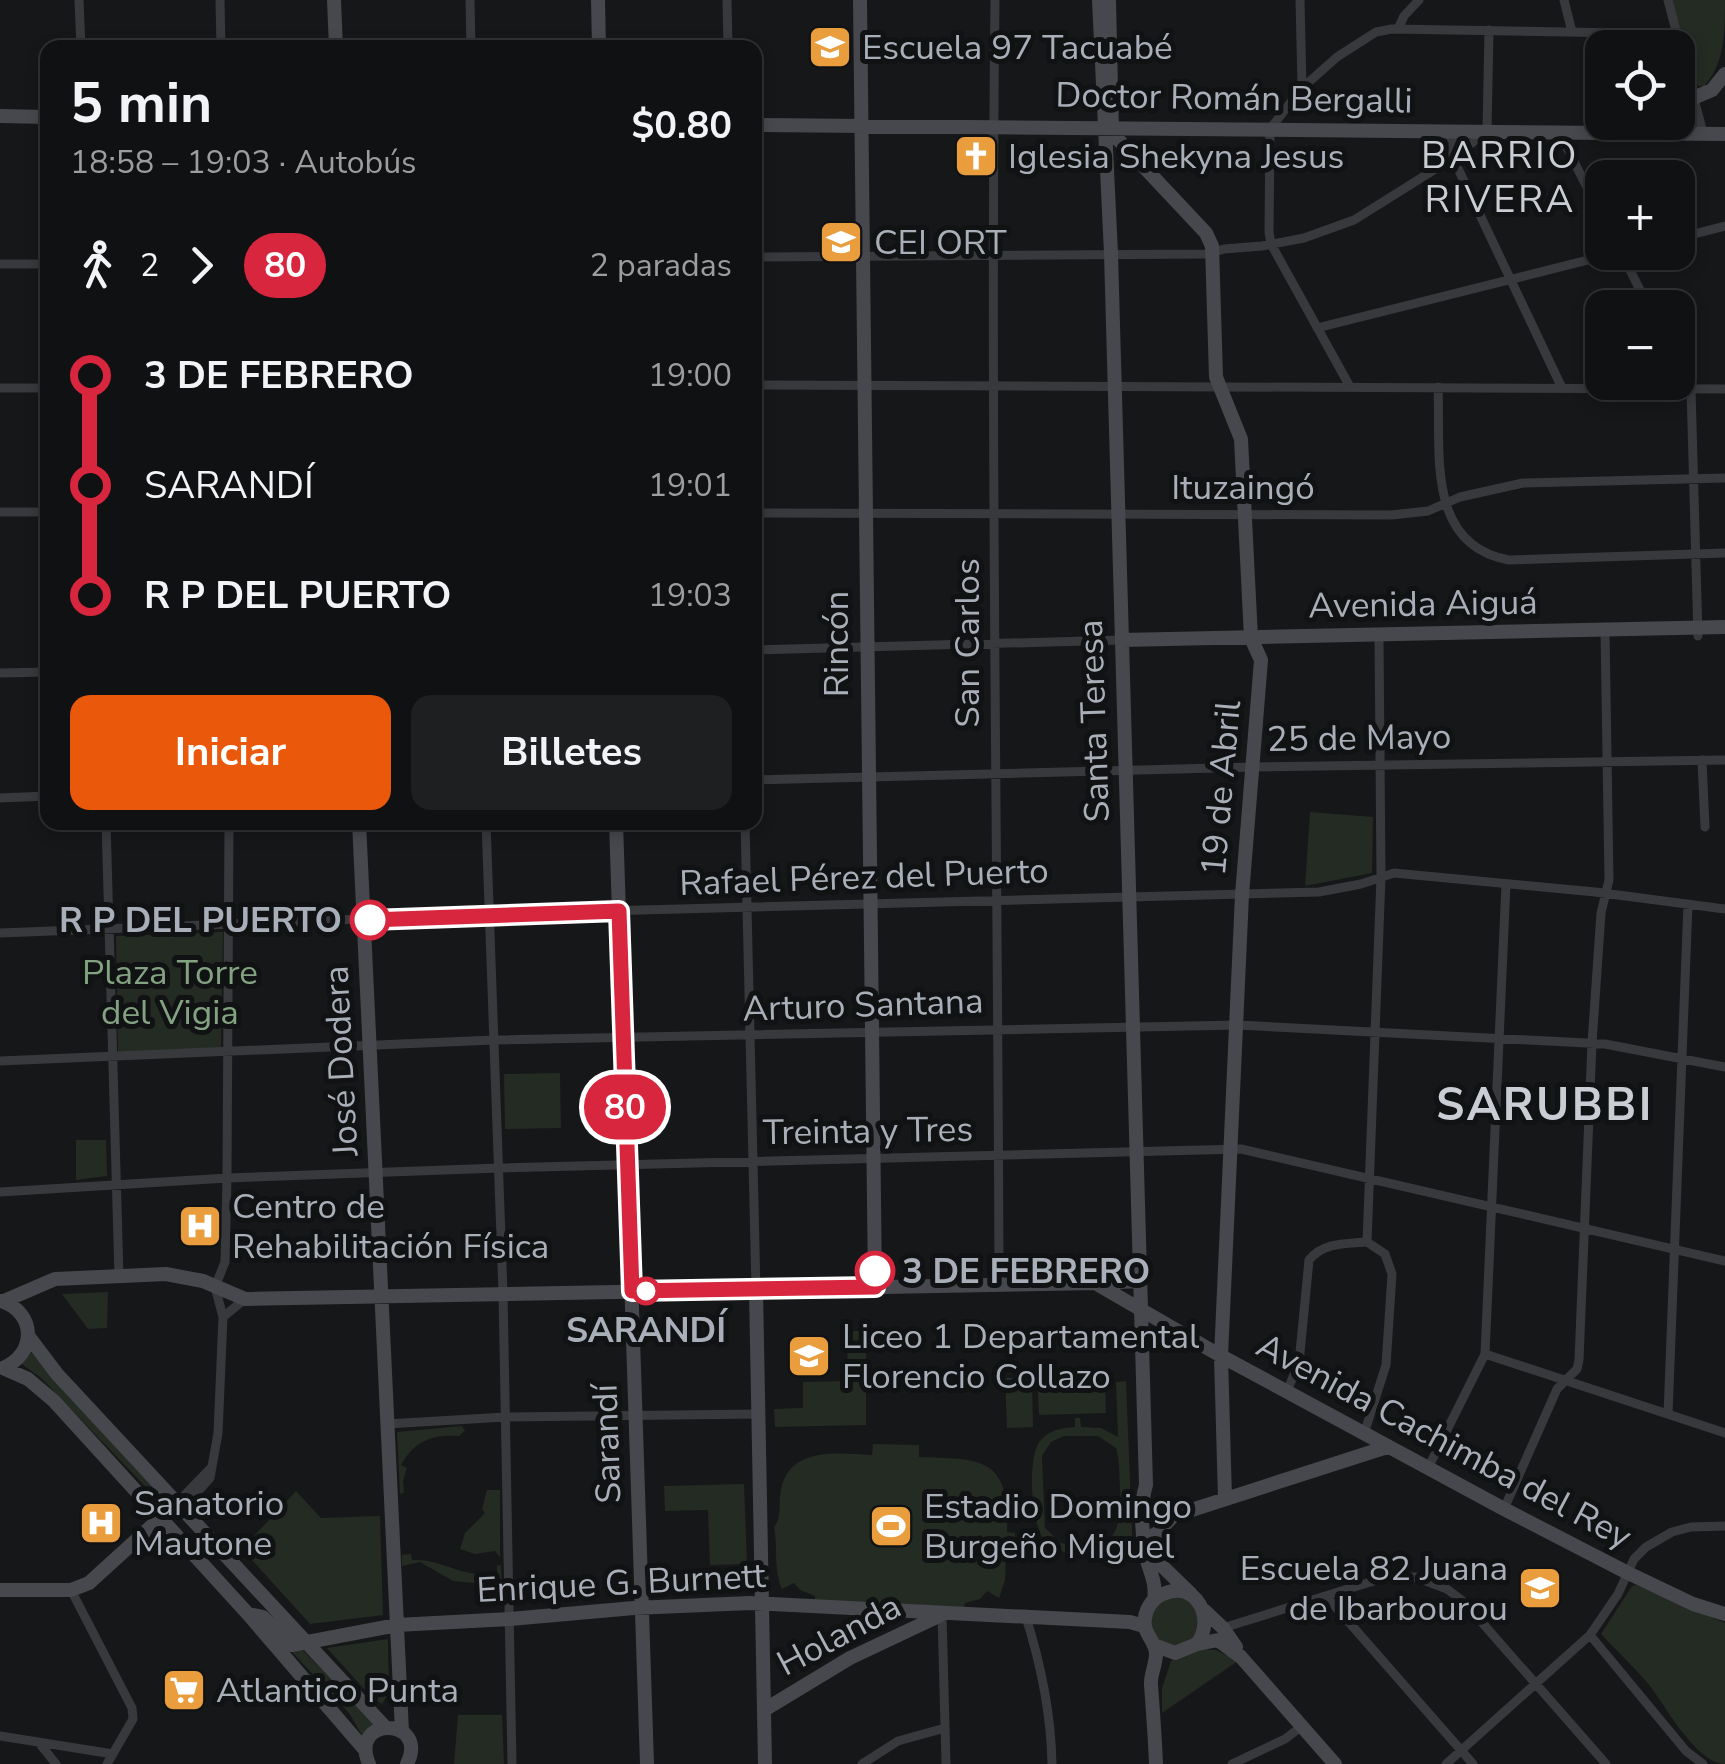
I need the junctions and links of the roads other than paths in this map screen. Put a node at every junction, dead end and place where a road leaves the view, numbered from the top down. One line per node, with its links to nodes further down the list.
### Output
1 (80, 0): 22 (street)
2 (220, 0): 23 (street)
3 (334, 0): 24 (street)
4 (470, 0): 25 (street)
5 (598, 0): 26 (street)
6 (727, 0): 27 (street)
7 (860, 0): 35 (street, Rincón)
8 (995, 0): 36 (street, San Carlos)
9 (1098, 0): 37 (street)
10 (1109, 0): 37 (street)
11 (1300, 0): 29 (street)
12 (1405, 0): 16 (street)
13 (1420, 0): 16 (street)
14 (1564, 0): 20 (street)
15 (1668, 0): 19 (street)
16 (1404, 16): 17 (street)
17 (1398, 28): 18 (street); 29 (street)
18 (1489, 30): 20 (street); 40 (street)
19 (1676, 30)
20 (1572, 32): 21 (street)
21 (1585, 32)
22 (81, 40)
23 (221, 40)
24 (336, 40)
25 (471, 40)
26 (599, 40)
27 (728, 40)
28 (1725, 74): 30 (street)
29 (1302, 89): 38 (street)
30 (1695, 97)
31 (1695, 101): 42 (street)
32 (0, 116): 33 (street)
33 (40, 117)
34 (762, 125): 35 (street, Doctor Román Bergalli)
35 (860, 126): 36 (street, Doctor Román Bergalli); 53 (street, Rincón)
36 (994, 126): 37 (street, Doctor Román Bergalli); 51 (street, San Carlos)
37 (1108, 127): 38 (street, Doctor Román Bergalli); 43 (street); 44 (street, Santa Teresa)
38 (1270, 129): 39 (street, Doctor Román Bergalli); 49 (street)
39 (1447, 130): 40 (street, Doctor Román Bergalli); 45 (street)
40 (1487, 131): 41 (street, Doctor Román Bergalli); 45 (street)
41 (1559, 132): 42 (street, Doctor Román Bergalli); 46 (street)
42 (1716, 132)
43 (1122, 146): 44 (street); 50 (street)
44 (1107, 154): 52 (street, Santa Teresa)
45 (1453, 158): 49 (street); 58 (street)
46 (1585, 183)
47 (1725, 226): 48 (street)
48 (1695, 234)
49 (1271, 244): 50 (street); 59 (street)
50 (1211, 246): 52 (street); 64 (street, 19 de Abril)
51 (995, 253): 52 (street); 53 (street); 60 (street, San Carlos)
52 (1112, 254): 63 (street, Santa Teresa)
53 (862, 256): 54 (street); 62 (street, Rincón)
54 (762, 257)
55 (1585, 261): 58 (street)
56 (0, 264): 57 (street)
57 (40, 264)
58 (1510, 279): 59 (street); 69 (street)
59 (1317, 328): 65 (street)
60 (993, 384): 62 (street); 63 (street); 80 (street, San Carlos)
61 (762, 385): 62 (street)
62 (863, 385): 82 (street, Rincón)
63 (1114, 385): 64 (street); 81 (street, Santa Teresa)
64 (1218, 385): 65 (street); 83 (street, 19 de Abril)
65 (1348, 385): 66 (street)
66 (1438, 387): 69 (street); 76 (street)
67 (0, 388): 68 (street)
68 (40, 388)
69 (1562, 388): 70 (street)
70 (1585, 388)
71 (1695, 389): 72 (street)
72 (1725, 389)
73 (1691, 400): 74 (street)
74 (1694, 478): 75 (street, Ituzaingó); 76 (street, Ituzaingó); 85 (street)
75 (1725, 478)
76 (1443, 504): 83 (street, Ituzaingó); 85 (street)
77 (0, 512): 78 (street)
78 (40, 512)
79 (762, 513): 82 (street, Ituzaingó)
80 (994, 513): 81 (street, Ituzaingó); 82 (street, Ituzaingó); 94 (street, San Carlos)
81 (1118, 513): 83 (street, Ituzaingó); 91 (street, Santa Teresa)
82 (866, 514): 95 (street, Rincón)
83 (1245, 515): 90 (street, 19 de Abril)
84 (1725, 553): 85 (street)
85 (1695, 554): 87 (street)
86 (1725, 627): 87 (street, Avenida Aiguá)
87 (1697, 632): 88 (street, Avenida Aiguá); 89 (street, Avenida Aiguá)
88 (1606, 634): 93 (street, Avenida Aiguá); 100 (street)
89 (1725, 636)
90 (1252, 638): 91 (street, Avenida Aiguá); 92 (street, Avenida Aiguá); 97 (street, 19 de Abril)
91 (1122, 640): 94 (street); 105 (street, Santa Teresa)
92 (1311, 640): 93 (street, Avenida Aiguá); 97 (street, Avenida Aiguá)
93 (1379, 640): 103 (street)
94 (992, 642): 95 (street); 106 (street, San Carlos)
95 (866, 646): 96 (street); 107 (street, Rincón)
96 (762, 650)
97 (1261, 660): 104 (street, 19 de Abril)
98 (40, 672): 99 (street)
99 (0, 673)
100 (1608, 760): 101 (street, 25 de Mayo); 103 (street, 25 de Mayo); 120 (street)
101 (1702, 760): 102 (street, 25 de Mayo); 111 (street)
102 (1725, 760)
103 (1380, 766): 104 (street, 25 de Mayo); 118 (street)
104 (1255, 767): 105 (street, 25 de Mayo); 121 (street, 19 de Abril)
105 (1126, 770): 106 (street, 25 de Mayo); 122 (street, Santa Teresa)
106 (996, 773): 107 (street, 25 de Mayo); 123 (street, San Carlos)
107 (868, 776): 108 (street, 25 de Mayo); 124 (street, Rincón)
108 (762, 780)
109 (40, 796): 110 (street)
110 (0, 798)
111 (1704, 827)
112 (106, 830): 132 (street)
113 (229, 830): 131 (street)
114 (359, 830): 130 (street, José Dodera)
115 (486, 830): 129 (street)
116 (616, 830): 128 (street, Sarandí)
117 (745, 830): 126 (street)
118 (1382, 877): 119 (street, Rafael Pérez del Puerto); 121 (street, Rafael Pérez del Puerto); 137 (street)
119 (1506, 884): 120 (street, Rafael Pérez del Puerto); 140 (street)
120 (1606, 894): 125 (street, Rafael Pérez del Puerto); 143 (street)
121 (1242, 895): 122 (street, Rafael Pérez del Puerto); 134 (street, 19 de Abril)
122 (1128, 896): 123 (street, Rafael Pérez del Puerto); 135 (street, Santa Teresa)
123 (997, 901): 124 (street, Rafael Pérez del Puerto); 136 (street, San Carlos)
124 (870, 904): 126 (street, Rafael Pérez del Puerto); 138 (street, Rincón)
125 (1688, 904): 127 (street, Rafael Pérez del Puerto); 147 (street)
126 (747, 908): 128 (street, Rafael Pérez del Puerto); 139 (street)
127 (1725, 909)
128 (619, 911): 129 (street, Rafael Pérez del Puerto); 141 (street, Sarandí)
129 (490, 914): 130 (street, Rafael Pérez del Puerto); 142 (street)
130 (364, 921): 131 (street, Rafael Pérez del Puerto); 144 (street, José Dodera)
131 (230, 926): 132 (street, Rafael Pérez del Puerto); 145 (street)
132 (110, 930): 133 (street, Rafael Pérez del Puerto); 146 (street)
133 (0, 933)
134 (1238, 1025): 135 (street, Arturo Santana); 137 (street, Arturo Santana); 150 (street, 19 de Abril)
135 (1134, 1027): 136 (street, Arturo Santana); 151 (street, Santa Teresa)
136 (999, 1029): 138 (street, Arturo Santana); 152 (street, San Carlos)
137 (1376, 1032): 140 (street, Arturo Santana); 159 (street)
138 (870, 1033): 139 (street, Arturo Santana); 153 (street, Rincón)
139 (749, 1036): 141 (street, Arturo Santana); 154 (street)
140 (1499, 1037): 143 (street, Arturo Santana); 162 (street)
141 (622, 1038): 142 (street, Arturo Santana); 155 (street, Sarandí)
142 (494, 1040): 144 (street, Arturo Santana); 156 (street)
143 (1592, 1043): 147 (street, Arturo Santana); 163 (street)
144 (370, 1045): 145 (street, Arturo Santana); 157 (street, José Dodera)
145 (230, 1051): 146 (street, Arturo Santana); 158 (street)
146 (114, 1056): 148 (street, Arturo Santana); 160 (street)
147 (1683, 1058): 149 (street, Arturo Santana); 165 (street)
148 (0, 1061)
149 (1725, 1067)
150 (1231, 1150): 151 (street, Treinta y Tres); 159 (street, Treinta y Tres); 185 (street, 19 de Abril)
151 (1138, 1152): 152 (street, Treinta y Tres); 168 (street, Santa Teresa)
152 (999, 1155): 153 (street, Treinta y Tres); 170 (street, San Carlos)
153 (872, 1159): 154 (street, Treinta y Tres); 172 (street, Rincón)
154 (752, 1161): 155 (street, Treinta y Tres); 173 (street)
155 (628, 1164): 156 (street, Treinta y Tres); 174 (street, Sarandí)
156 (499, 1168): 157 (street, Treinta y Tres); 175 (street)
157 (376, 1172): 158 (street, Treinta y Tres); 176 (street, José Dodera)
158 (228, 1178): 160 (street, Treinta y Tres); 171 (street)
159 (1369, 1178): 162 (street, Treinta y Tres); 164 (street)
160 (118, 1184): 161 (street, Treinta y Tres); 167 (street)
161 (0, 1192)
162 (1494, 1207): 163 (street, Treinta y Tres); 184 (street)
163 (1586, 1228): 165 (street, Treinta y Tres); 187 (street)
164 (1366, 1242): 188 (street); 194 (street)
165 (1676, 1249): 166 (street, Treinta y Tres); 190 (street)
166 (1725, 1261)
167 (120, 1276): 171 (street); 178 (street)
168 (1140, 1281): 169 (street); 179 (street, Santa Teresa)
169 (1091, 1284): 170 (street); 179 (street)
170 (999, 1286): 172 (street)
171 (216, 1287): 177 (street); 180 (street)
172 (875, 1287): 173 (street)
173 (756, 1290): 174 (street); 189 (street)
174 (632, 1291): 175 (street); 191 (street, Sarandí)
175 (503, 1294): 176 (street); 192 (street)
176 (382, 1297): 177 (street); 193 (street, José Dodera)
177 (245, 1300): 180 (street)
178 (2, 1301): 182 (street)
179 (1142, 1310): 181 (street, Avenida Cachimba del Rey); 183 (street, Santa Teresa)
180 (223, 1317): 201 (street)
181 (1169, 1326): 183 (street); 185 (street, Avenida Cachimba del Rey)
182 (29, 1337): 186 (street); 201 (street)
183 (1142, 1342): 199 (street, Santa Teresa)
184 (1484, 1354): 187 (street); 198 (street)
185 (1221, 1356): 188 (street, Avenida Cachimba del Rey); 200 (street, 19 de Abril)
186 (2, 1368): 203 (street)
187 (1565, 1380): 190 (street); 202 (street)
188 (1287, 1391): 194 (street, Avenida Cachimba del Rey)
189 (758, 1414): 191 (street); 210 (street)
190 (1668, 1414): 195 (street)
191 (636, 1415): 192 (street); 212 (street, Sarandí)
192 (505, 1417): 193 (street); 219 (street)
193 (388, 1424): 220 (street, José Dodera)
194 (1360, 1432): 196 (street, Avenida Cachimba del Rey); 197 (street)
195 (1725, 1433)
196 (1386, 1447): 197 (street); 198 (street, Avenida Cachimba del Rey)
197 (1353, 1456): 200 (street)
198 (1428, 1468): 202 (street, Avenida Cachimba del Rey)
199 (1146, 1485): 205 (street); 213 (street)
200 (1225, 1499): 205 (street)
201 (180, 1505): 203 (street); 224 (street)
202 (1504, 1508): 206 (street, Avenida Cachimba del Rey)
203 (164, 1520): 208 (street); 215 (street)
204 (1725, 1526): 206 (street)
205 (1154, 1544): 211 (street)
206 (1628, 1573): 217 (street, Avenida Cachimba del Rey); 223 (street)
207 (0, 1590): 208 (street)
208 (71, 1590): 240 (street)
209 (1326, 1596): 222 (street); 229 (street); 239 (street)
210 (762, 1603): 212 (street, Enrique G. Burnett); 214 (street, Enrique G. Burnett); 231 (street)
211 (1201, 1605): 213 (street); 222 (street); 225 (street)
212 (642, 1607): 219 (street, Enrique G. Burnett); 247 (street, Sarandí)
213 (1148, 1612): 218 (street, Enrique G. Burnett); 226 (street)
214 (909, 1613): 216 (street, Enrique G. Burnett); 221 (street)
215 (248, 1614): 224 (street); 241 (street)
216 (942, 1614): 218 (street, Enrique G. Burnett); 221 (street, Holanda); 234 (street)
217 (1725, 1614)
218 (1025, 1615): 251 (street)
219 (510, 1620): 220 (street, Enrique G. Burnett); 246 (street)
220 (396, 1626): 224 (street, Enrique G. Burnett); 235 (street, José Dodera)
221 (913, 1628): 231 (street, Holanda)
222 (1223, 1628): 228 (street)
223 (1590, 1635): 229 (street); 258 (street)
224 (305, 1641): 233 (street)
225 (1197, 1644): 227 (street); 228 (street)
226 (1154, 1645): 227 (street); 230 (street)
227 (1175, 1653): 230 (street)
228 (1241, 1657): 232 (street)
229 (1536, 1683): 239 (street); 257 (street)
230 (1153, 1694): 252 (street)
231 (764, 1710): 248 (street)
232 (1302, 1726): 253 (street); 254 (street)
233 (386, 1728): 235 (street); 241 (street)
234 (946, 1728): 249 (street); 250 (street)
235 (402, 1732): 238 (street)
236 (0, 1736): 237 (street)
237 (40, 1744): 240 (street); 242 (street)
238 (411, 1748): 244 (street); 245 (street)
239 (1461, 1750): 255 (street); 256 (street)
240 (113, 1754): 243 (street)
241 (365, 1758)
242 (56, 1764)
243 (107, 1764)
244 (407, 1764)
245 (422, 1764)
246 (512, 1764)
247 (647, 1764)
248 (765, 1764)
249 (862, 1764)
250 (946, 1764)
251 (1052, 1764)
252 (1156, 1764)
253 (1232, 1764)
254 (1334, 1764)
255 (1446, 1764)
256 (1473, 1764)
257 (1606, 1764)
258 (1703, 1764)

